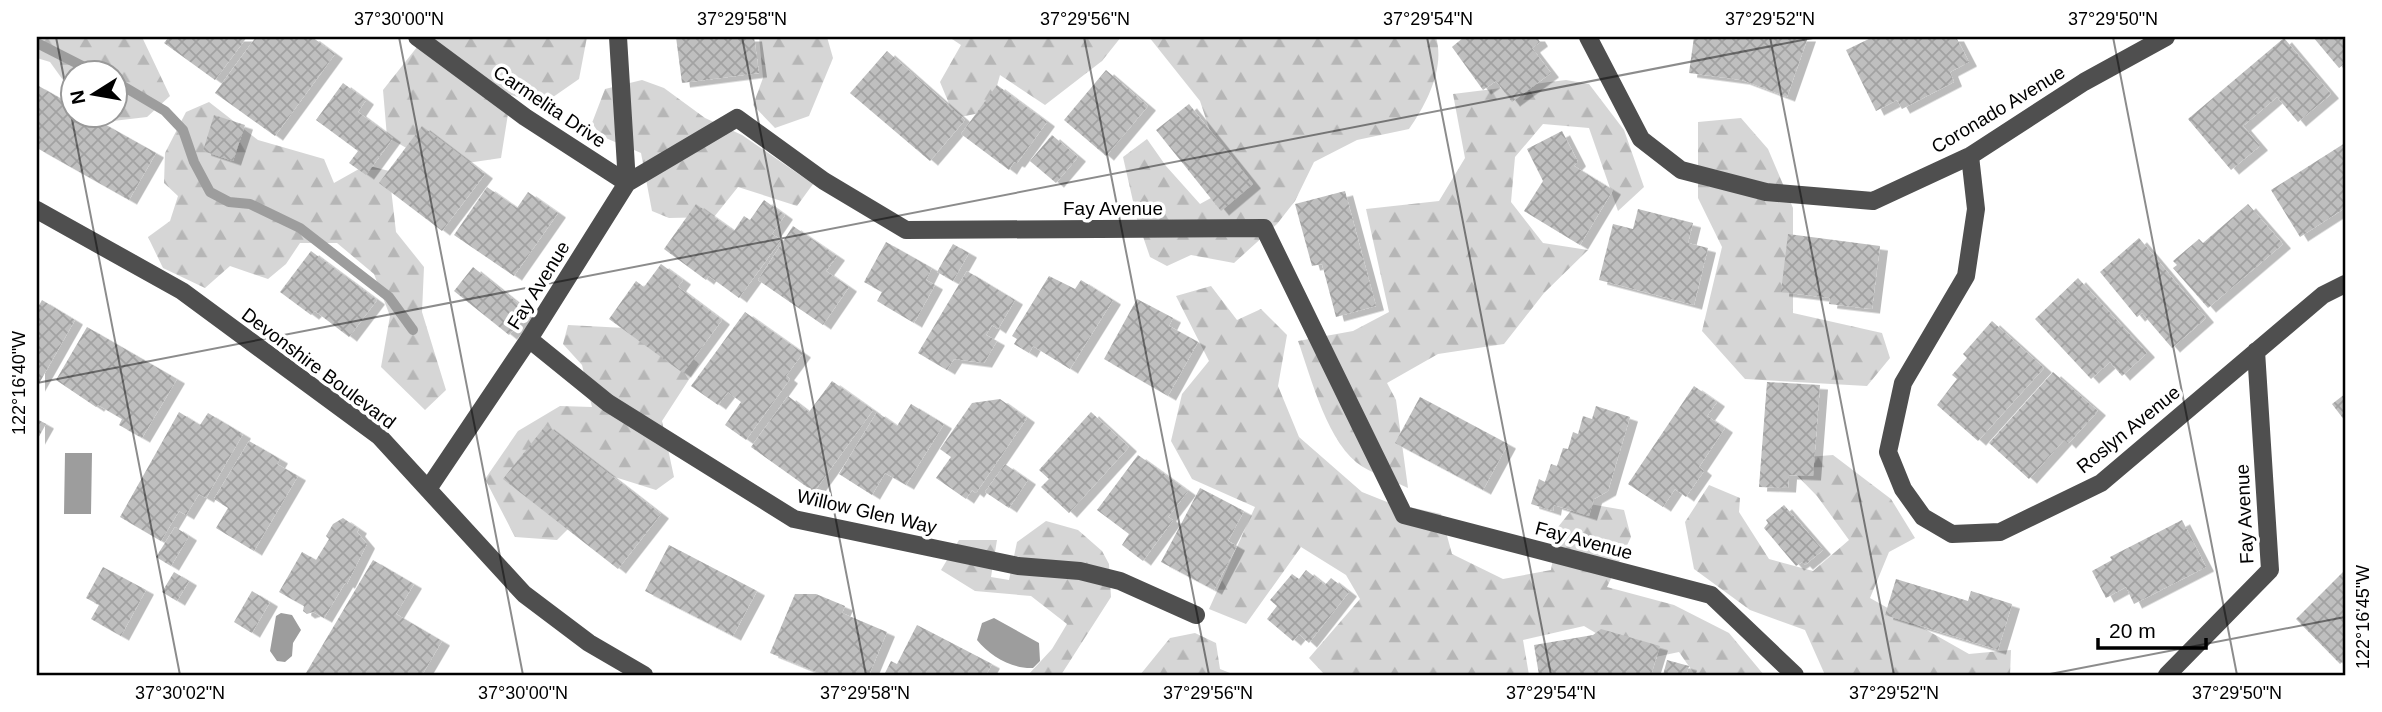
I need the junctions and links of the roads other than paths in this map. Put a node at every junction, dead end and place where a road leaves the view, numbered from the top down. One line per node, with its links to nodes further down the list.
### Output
1 (417, 37): 6 (street, Carmelita Drive)
2 (618, 37): 6 (street)
3 (1588, 37): 5 (street, Coronado Avenue)
4 (2166, 37): 5 (street, Coronado Avenue)
5 (1970, 156): 10 (street, Roslyn Avenue)
6 (627, 183): 9 (street, Fay Avenue); 14 (street, Fay Avenue)
7 (37, 210): 11 (street, Devonshire Boulevard)
8 (2345, 284): 10 (street, Roslyn Avenue)
9 (529, 339): 11 (street, Fay Avenue); 12 (street, Willow Glen Way)
10 (2256, 351): 15 (street, Fay Avenue)
11 (428, 489): 13 (street, Devonshire Boulevard)
12 (1196, 615)
13 (644, 675)
14 (1795, 675)
15 (2167, 675)

